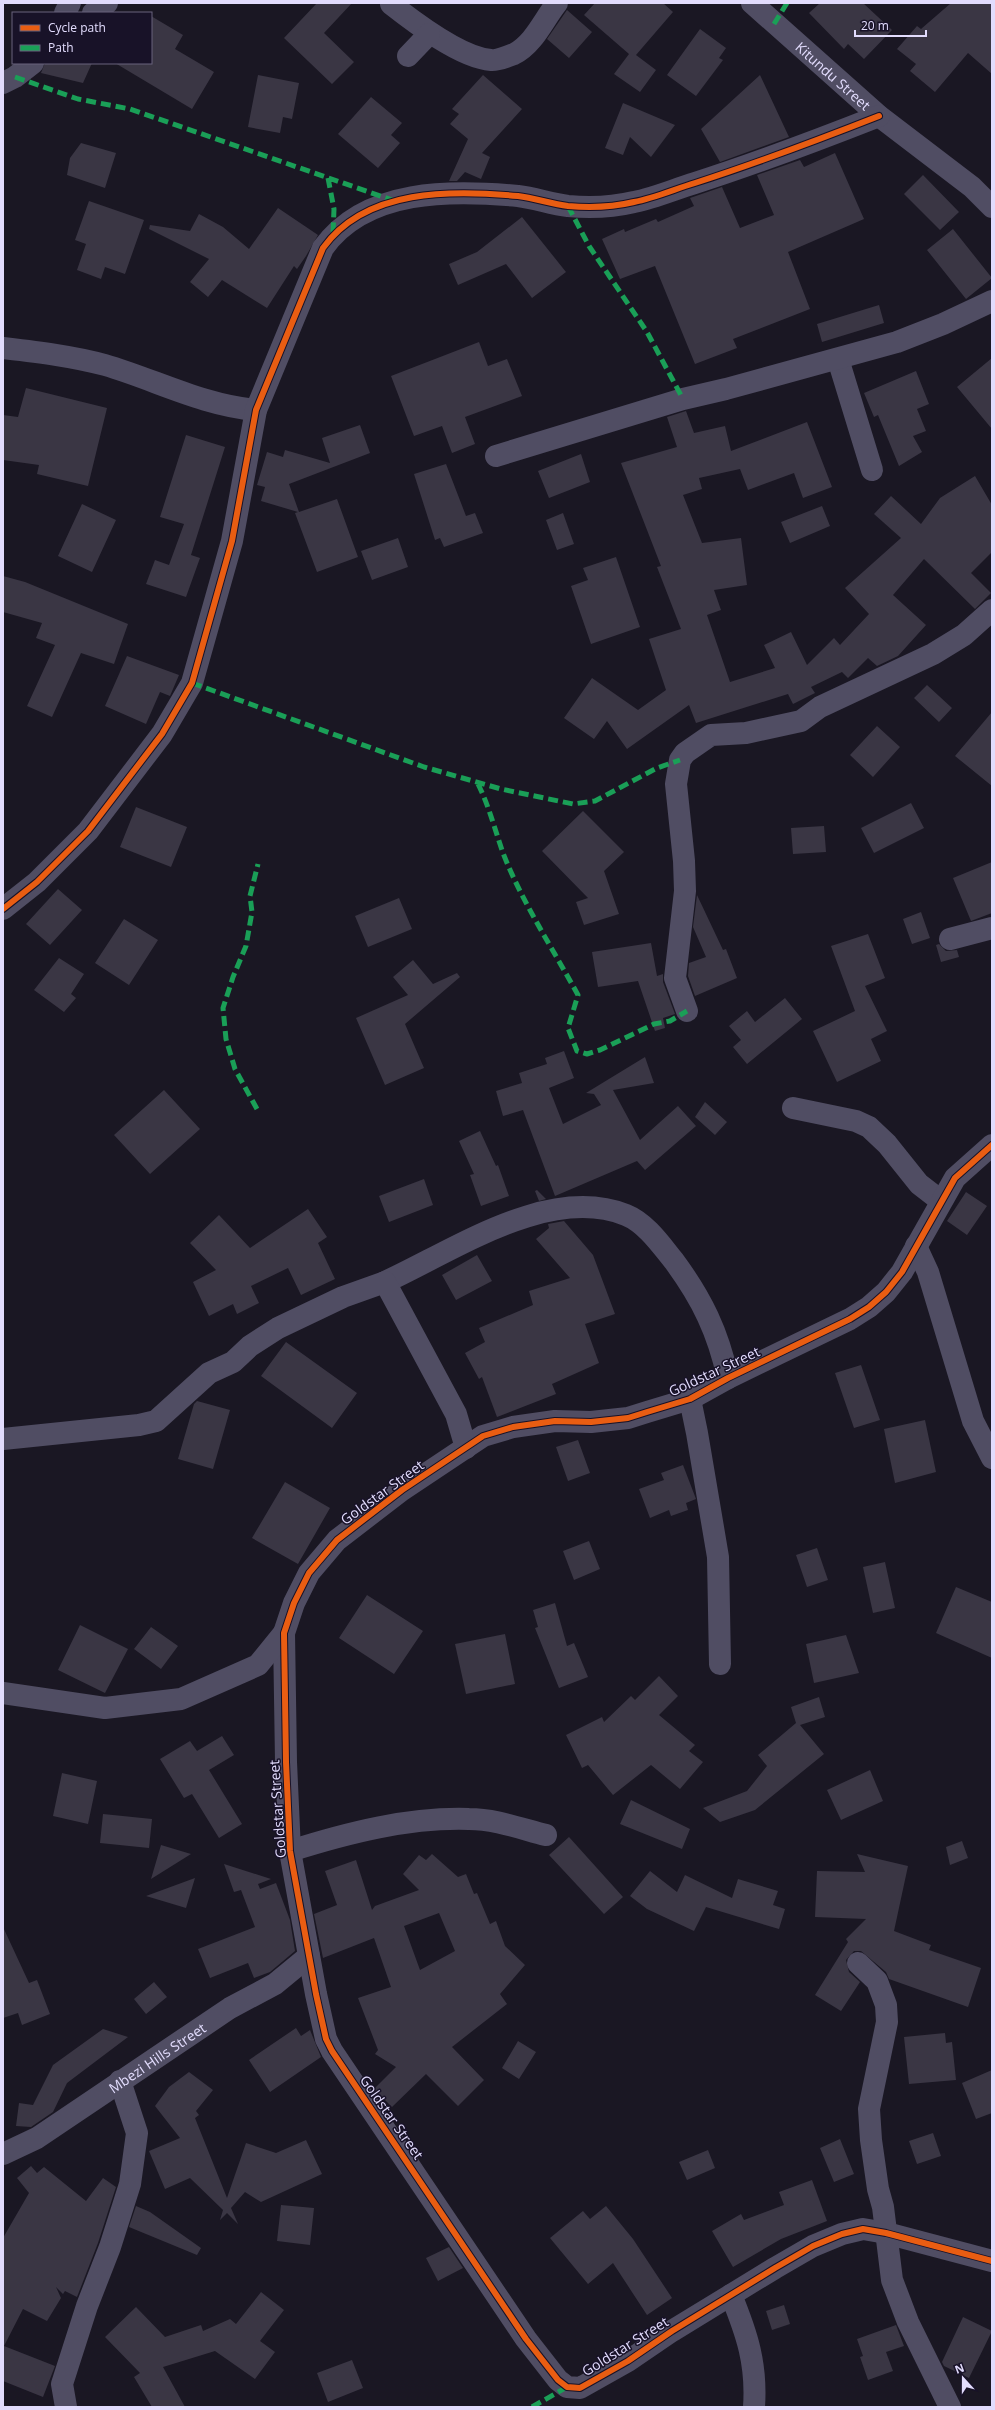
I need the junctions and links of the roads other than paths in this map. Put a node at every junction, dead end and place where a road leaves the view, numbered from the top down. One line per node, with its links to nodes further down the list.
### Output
1 (70, 3): 6 (street)
2 (107, 3): 7 (street)
3 (557, 3): 8 (street)
4 (752, 3): 12 (street, Kitundu Street)
5 (390, 4): 8 (street)
6 (65, 12)
7 (94, 12)
8 (429, 34): 9 (street)
9 (408, 56)
10 (32, 64): 11 (street)
11 (3, 83)
12 (880, 116): 13 (street, Kitundu Street); 17 (street)
13 (992, 207)
14 (992, 301): 16 (street)
15 (3, 348): 17 (street)
16 (838, 359): 18 (street); 19 (street)
17 (256, 410): 21 (street)
18 (496, 456)
19 (872, 470)
20 (992, 610): 24 (street)
21 (3, 909)
22 (992, 928): 23 (street)
23 (950, 939)
24 (687, 1011)
25 (793, 1108): 27 (street)
26 (992, 1145): 27 (street, Goldstar Street)
27 (941, 1201): 28 (street, Goldstar Street)
28 (916, 1246): 30 (street, Goldstar Street); 34 (street)
29 (385, 1282): 30 (street); 32 (street); 33 (street)
30 (728, 1378): 31 (street, Goldstar Street)
31 (690, 1399): 33 (street, Goldstar Street); 36 (street)
32 (3, 1439)
33 (466, 1448): 35 (street, Goldstar Street)
34 (992, 1458)
35 (284, 1633): 37 (street); 39 (street, Goldstar Street)
36 (720, 1664)
37 (3, 1693)
38 (546, 1835): 39 (street)
39 (290, 1851): 40 (street, Goldstar Street)
40 (309, 1956): 42 (street, Mbezi Hills Street); 46 (street, Goldstar Street)
41 (858, 1963): 44 (street)
42 (120, 2081): 43 (street, Mbezi Hills Street); 47 (street)
43 (3, 2154)
44 (886, 2233): 45 (street, Goldstar Street); 46 (street, Goldstar Street); 49 (street)
45 (992, 2261)
46 (731, 2295): 48 (street)
47 (66, 2407)
48 (754, 2407)
49 (950, 2407)

